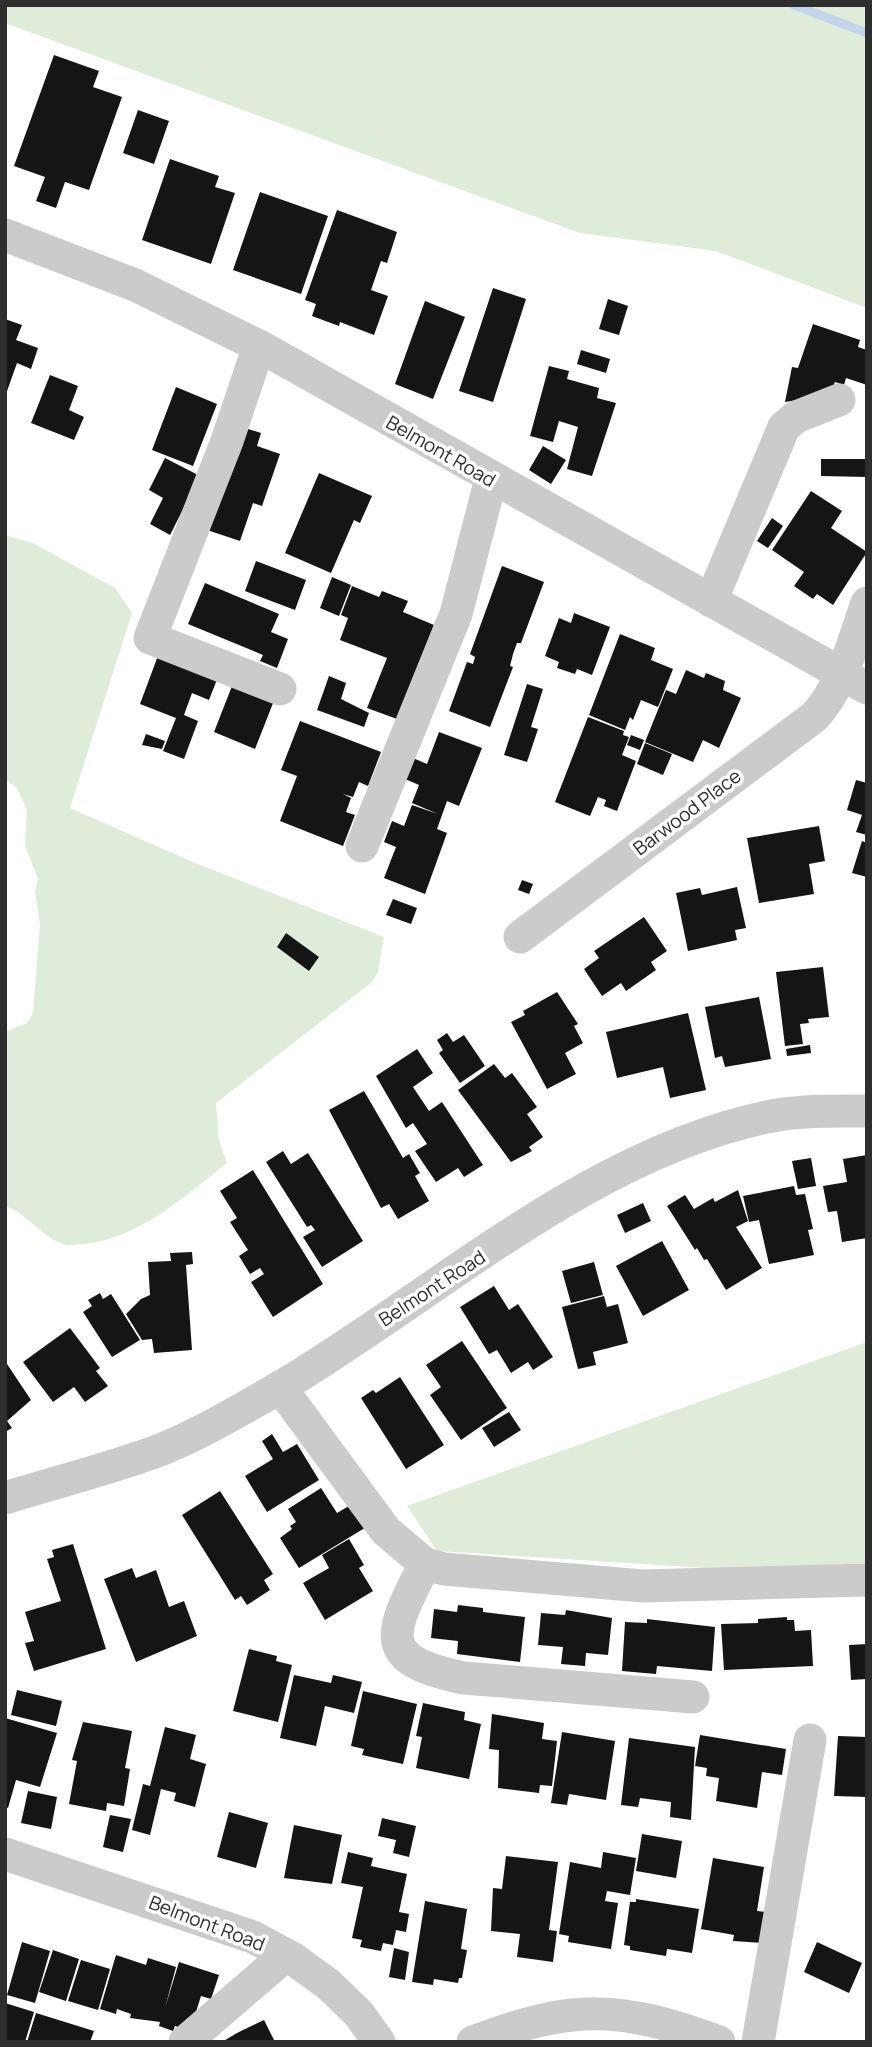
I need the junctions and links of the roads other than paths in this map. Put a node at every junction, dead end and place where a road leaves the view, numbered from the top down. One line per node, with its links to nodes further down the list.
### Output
1 (5, 235): 2 (street, Belmont Road)
2 (259, 346): 4 (street, Belmont Road); 8 (street)
3 (839, 400): 5 (street)
4 (491, 479): 5 (street, Belmont Road); 9 (street)
5 (711, 601): 7 (street, Belmont Road)
6 (867, 603): 7 (street, Barwood Place)
7 (854, 682): 10 (street, Barwood Place)
8 (280, 689)
9 (362, 846)
10 (520, 937)
11 (867, 1111): 12 (street, Belmont Road)
12 (280, 1387): 13 (street, Belmont Road); 14 (street)
13 (5, 1498)
14 (425, 1564): 15 (street); 16 (street)
15 (867, 1580)
16 (693, 1698)
17 (810, 1740): 24 (street)
18 (5, 1854): 19 (street, Belmont Road)
19 (286, 1955): 20 (street); 21 (street, Belmont Road)
20 (185, 2042)
21 (379, 2042)
22 (473, 2042): 23 (street)
23 (719, 2042)
24 (758, 2042)

